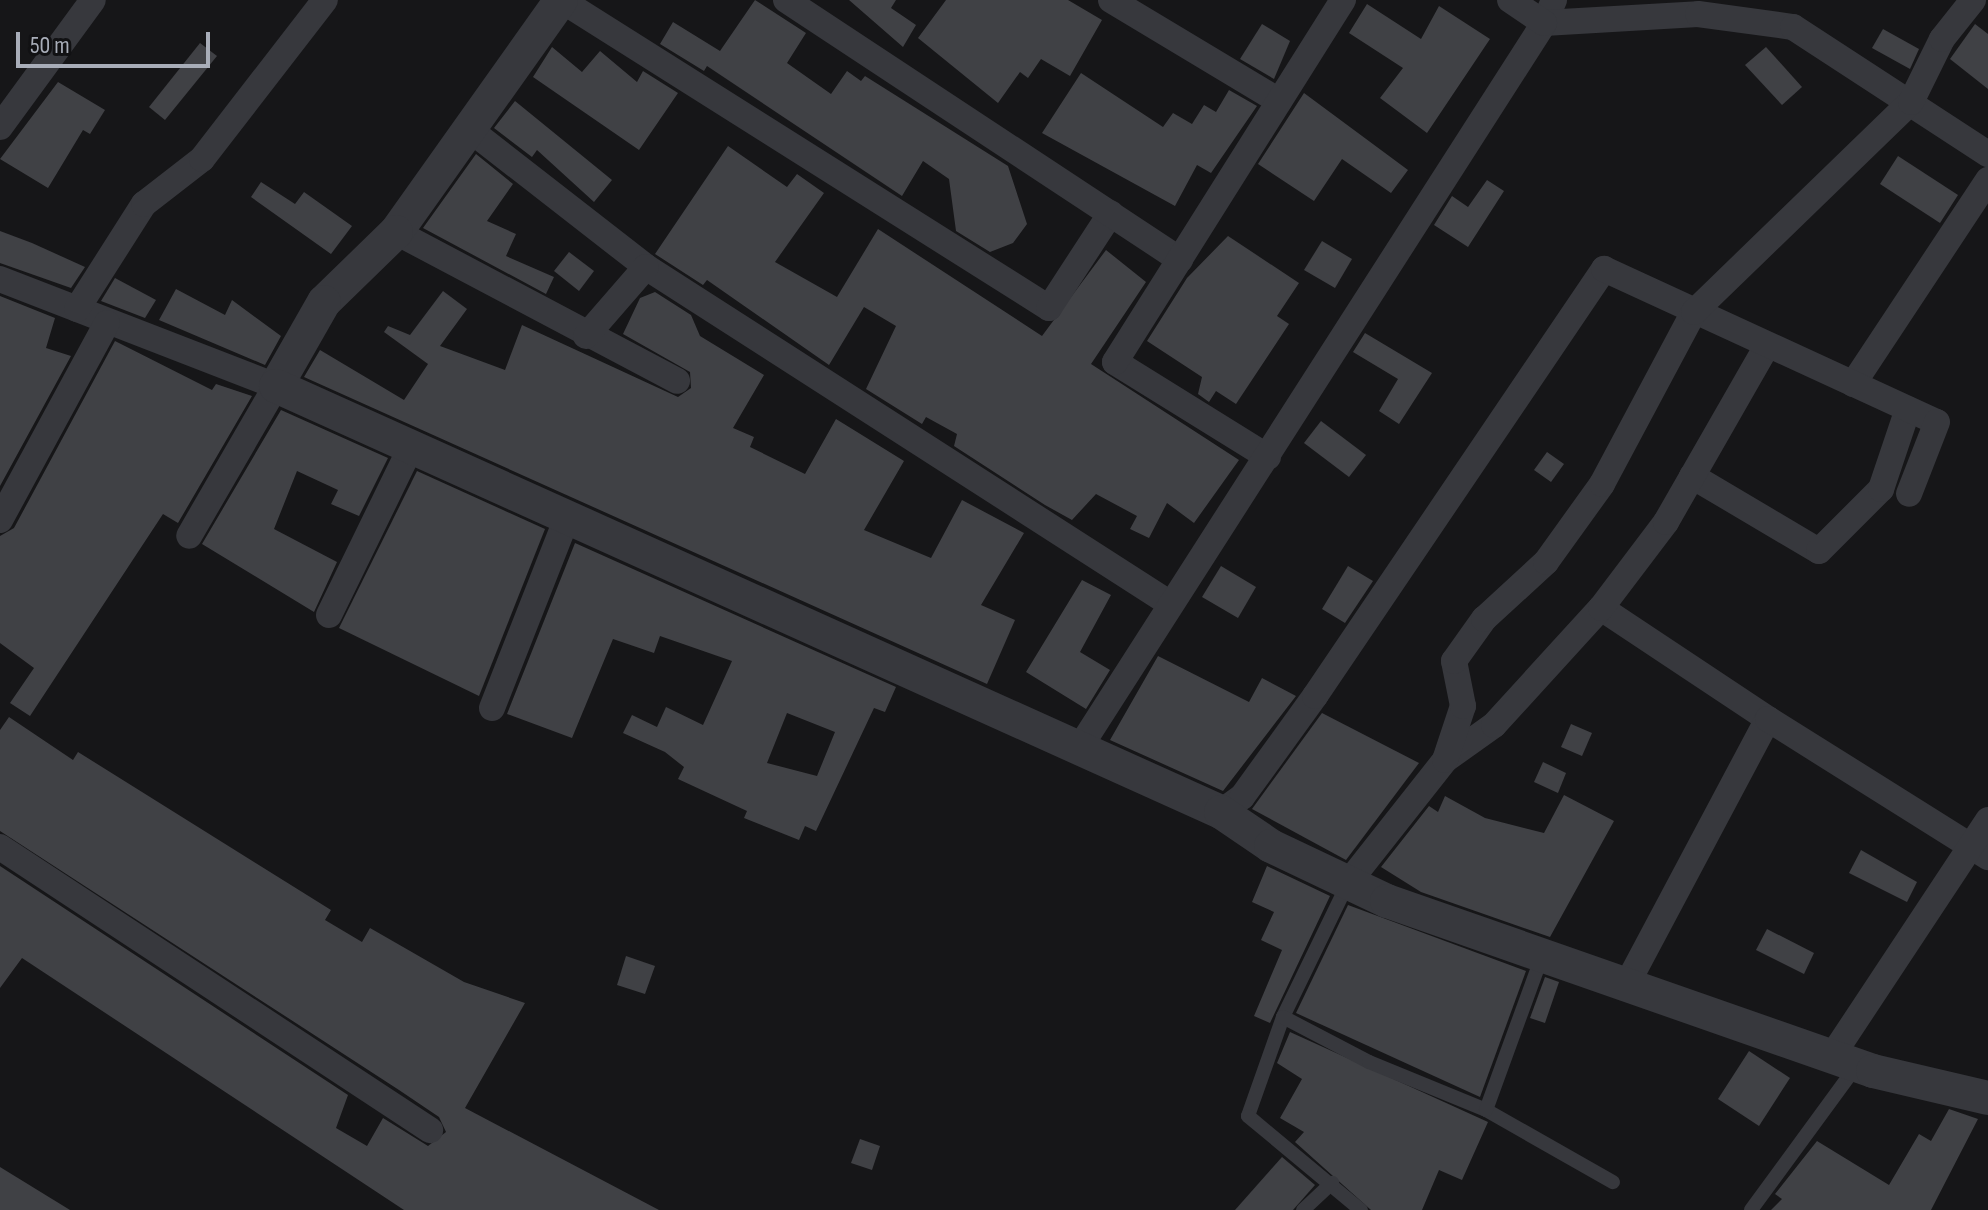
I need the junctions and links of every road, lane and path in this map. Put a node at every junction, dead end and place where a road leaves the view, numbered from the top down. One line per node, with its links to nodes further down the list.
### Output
1 (93, 0): 12 (street)
2 (325, 0): 21 (street)
3 (561, 0): 13 (street); 16 (street)
4 (786, 0): 16 (street)
5 (1111, 0): 10 (street)
6 (1343, 0): 10 (street)
7 (1510, 0): 9 (street)
8 (1973, 0): 11 (street)
9 (1549, 12): 11 (street); 31 (street)
10 (1279, 101): 18 (street)
11 (1911, 102): 14 (street); 22 (street)
12 (0, 127)
13 (469, 129): 17 (street); 19 (street)
14 (1988, 154)
15 (1988, 180): 27 (street)
16 (1111, 213): 18 (street)
17 (396, 232): 24 (street); 28 (street)
18 (1180, 260): 31 (street)
19 (646, 267): 24 (street); 37 (street)
20 (0, 279): 21 (street)
21 (77, 309): 23 (street)
22 (1694, 312): 25 (street); 43 (street); 44 (street)
23 (107, 323): 28 (street); 35 (street)
24 (586, 336): 26 (street)
25 (1767, 346): 27 (street); 32 (street)
26 (677, 381)
27 (1853, 384): 29 (street)
28 (276, 386): 30 (street); 36 (street)
29 (1908, 409): 32 (street); 33 (street)
30 (411, 447): 34 (street); 39 (street)
31 (1268, 457): 37 (street)
32 (1692, 476): 38 (street)
33 (1909, 494)
34 (567, 518): 40 (street); 42 (street)
35 (0, 520)
36 (189, 536)
37 (1169, 603): 42 (street)
38 (1601, 608): 41 (street); 43 (street)
39 (329, 615)
40 (492, 708)
41 (1768, 719): 47 (street); 50 (street)
42 (1080, 747): 44 (street)
43 (1445, 760): 48 (street)
44 (1221, 812): 48 (street)
45 (1988, 820): 47 (street)
46 (0, 847): 55 (street)
47 (1980, 851): 52 (street)
48 (1348, 883): 49 (street); 51 (lane)
49 (1542, 954): 50 (street); 54 (lane)
50 (1627, 984): 52 (street)
51 (1283, 1017): 54 (lane); 57 (lane)
52 (1845, 1060): 53 (street); 60 (lane)
53 (1988, 1097)
54 (1486, 1110): 56 (lane)
55 (430, 1130)
56 (1613, 1182)
57 (1332, 1183): 58 (lane); 59 (lane)
58 (1303, 1210)
59 (1361, 1210)
60 (1751, 1210)

